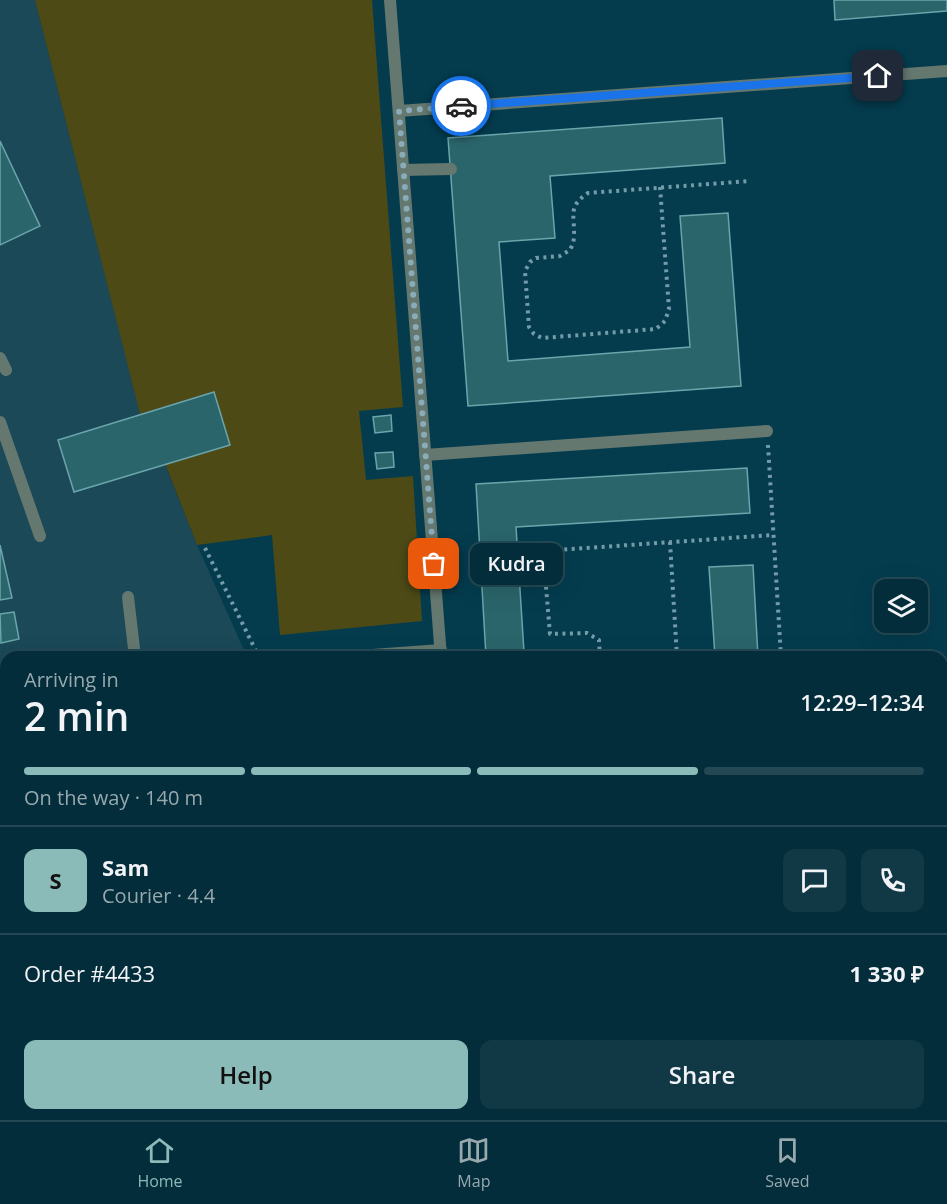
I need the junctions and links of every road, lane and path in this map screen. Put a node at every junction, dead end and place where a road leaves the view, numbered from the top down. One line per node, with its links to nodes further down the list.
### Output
1 (390, 0): 3 (street)
2 (947, 71): 3 (street)
3 (399, 111): 5 (street)
4 (451, 169): 5 (street)
5 (403, 170): 12 (street)
6 (750, 182): 7 (path)
7 (660, 187): 7 (path)
8 (0, 358): 9 (street)
9 (6, 370)
10 (0, 422): 14 (street)
11 (767, 431): 12 (street); 13 (path)
12 (425, 455): 20 (street)
13 (773, 535): 15 (path); 23 (path)
14 (40, 536)
15 (670, 542): 21 (path); 22 (path)
16 (205, 548): 19 (path)
17 (128, 597): 18 (street)
18 (134, 651)
19 (256, 651)
20 (441, 651)
21 (600, 651)
22 (677, 651)
23 (781, 651)

